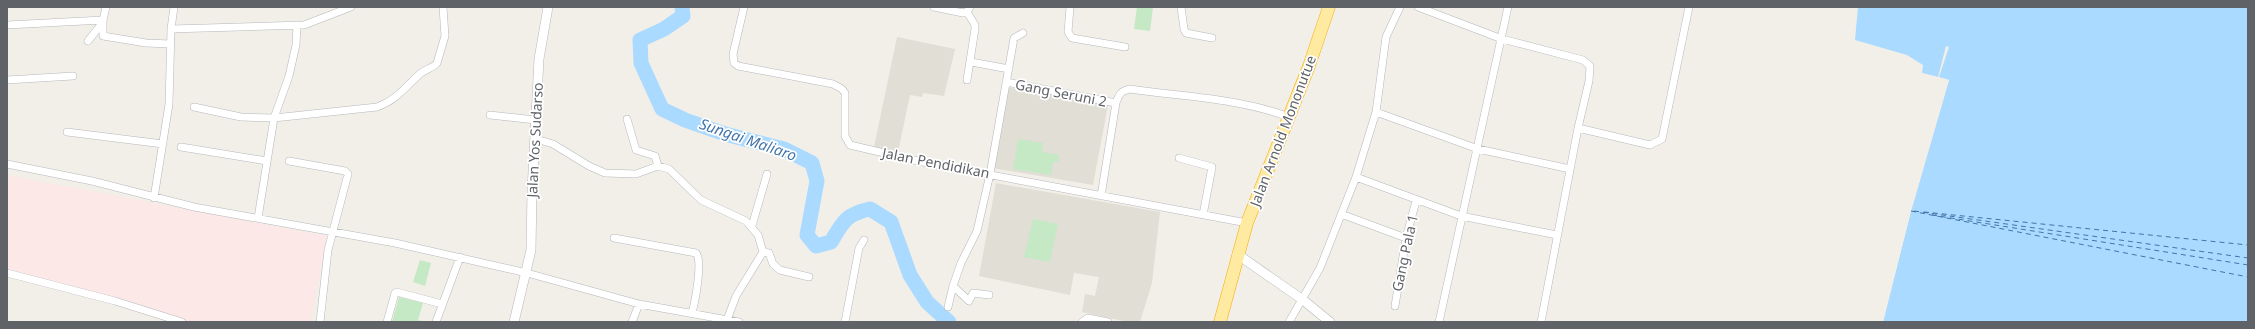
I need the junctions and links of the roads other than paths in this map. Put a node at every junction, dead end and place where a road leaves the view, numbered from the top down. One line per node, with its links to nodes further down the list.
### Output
1 (106, 7): 16 (street)
2 (174, 7): 19 (street)
3 (351, 7): 18 (street)
4 (443, 7): 37 (street)
5 (548, 7): 39 (street, Jalan Yos Sudarso)
6 (744, 7): 53 (street, Jalan Pendidikan)
7 (934, 7): 15 (street)
8 (1070, 7): 25 (street)
9 (1181, 7): 21 (street)
10 (1329, 7): 36 (highway, Jalan Arnold Mononutue)
11 (1400, 7): 34 (street)
12 (1418, 7): 22 (street)
13 (1508, 7): 22 (street)
14 (1689, 7): 40 (street)
15 (969, 9): 26 (street)
16 (103, 21): 17 (street); 23 (street); 24 (street)
17 (7, 25)
18 (297, 25): 19 (street); 37 (street)
19 (171, 29): 24 (street)
20 (1023, 33): 27 (street)
21 (1212, 38)
22 (1502, 39): 40 (street); 45 (street)
23 (88, 41)
24 (170, 44): 43 (street)
25 (1125, 47)
26 (971, 62): 27 (street); 30 (street)
27 (1008, 69): 31 (street)
28 (73, 76): 29 (street)
29 (7, 80)
30 (967, 80)
31 (1006, 82): 32 (street, Gang Seruni 2); 53 (street)
32 (1116, 103): 36 (street); 55 (street)
33 (194, 107): 37 (street)
34 (1376, 112): 45 (street); 54 (street)
35 (490, 115): 39 (street)
36 (1289, 117): 62 (highway, Jalan Arnold Mononutue)
37 (274, 118): 47 (street)
38 (627, 119): 50 (street)
39 (536, 120): 42 (street, Jalan Yos Sudarso)
40 (1578, 128): 51 (street)
41 (67, 132): 43 (street)
42 (536, 139): 50 (street); 73 (street, Jalan Yos Sudarso)
43 (162, 144): 56 (street)
44 (181, 147): 47 (street)
45 (1478, 148): 51 (street); 60 (street)
46 (1179, 158): 59 (street)
47 (267, 161): 61 (street)
48 (289, 161): 64 (street)
49 (7, 164): 56 (street)
50 (658, 166): 63 (street)
51 (1570, 169): 65 (street)
52 (767, 174): 63 (street)
53 (990, 174): 55 (street, Jalan Pendidikan); 75 (street)
54 (1356, 177): 57 (street); 58 (street)
55 (1101, 196): 59 (street, Jalan Pendidikan)
56 (154, 198): 61 (street)
57 (1416, 201): 60 (street); 67 (street, Gang Pala 1)
58 (1342, 214): 67 (street); 77 (street)
59 (1203, 215): 62 (street, Jalan Pendidikan)
60 (1461, 216): 65 (street); 97 (street)
61 (258, 218): 64 (street)
62 (1247, 223): 70 (highway, Jalan Arnold Mononutue)
63 (752, 226): 69 (street)
64 (332, 231): 71 (street); 85 (street)
65 (1557, 236): 98 (street)
66 (614, 238): 82 (street)
67 (1406, 238): 80 (street, Gang Pala 1)
68 (864, 240): 91 (street)
69 (763, 252): 74 (street); 83 (street)
70 (1237, 254): 77 (street); 94 (highway, Jalan Arnold Mononutue)
71 (460, 257): 73 (street); 78 (street)
72 (7, 273): 84 (street)
73 (527, 273): 79 (street); 88 (street, Jalan Yos Sudarso)
74 (809, 277)
75 (952, 286): 76 (street); 81 (street)
76 (989, 295)
77 (1303, 300): 95 (street); 96 (street)
78 (442, 304): 86 (street); 87 (street)
79 (639, 304): 82 (street); 89 (street)
80 (1395, 306)
81 (948, 307)
82 (692, 313): 83 (street)
83 (727, 320): 90 (street)
84 (182, 322)
85 (320, 322)
86 (387, 322)
87 (436, 322)
88 (514, 322)
89 (632, 322)
90 (739, 322)
91 (846, 322)
92 (1082, 322): 93 (street)
93 (1108, 322)
94 (1220, 322)
95 (1289, 322)
96 (1330, 322)
97 (1439, 322)
98 (1541, 322)

